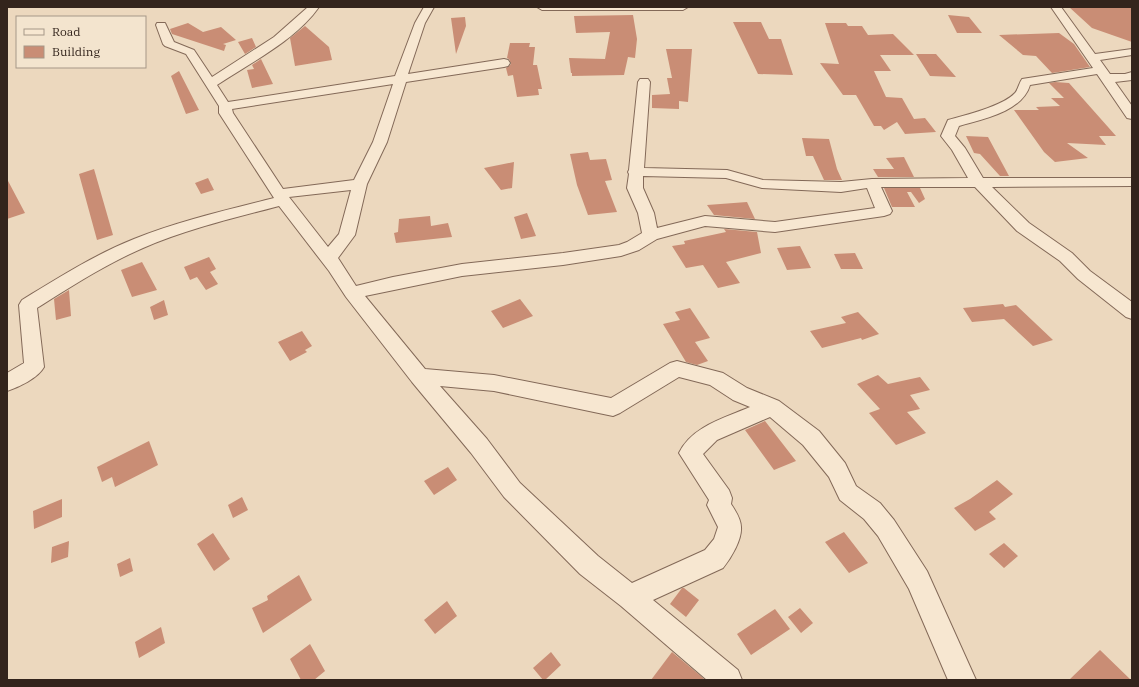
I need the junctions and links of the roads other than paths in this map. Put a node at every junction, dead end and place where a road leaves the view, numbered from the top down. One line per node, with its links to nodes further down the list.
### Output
1 (314, 7): 15 (street)
2 (429, 7): 13 (street)
3 (542, 7): 4 (street)
4 (682, 7)
5 (1050, 7): 6 (street)
6 (1056, 7): 9 (street)
7 (161, 25): 15 (street)
8 (1132, 52): 9 (street)
9 (1092, 58): 11 (street)
10 (504, 63): 13 (street)
11 (1103, 74): 12 (street); 17 (street); 19 (street)
12 (1132, 76)
13 (400, 80): 16 (street); 21 (street)
14 (644, 82): 18 (street)
15 (210, 84): 16 (street)
16 (225, 106): 23 (street)
17 (1130, 108)
18 (635, 172): 22 (street); 24 (street)
19 (978, 182): 20 (street); 22 (street); 27 (street)
20 (1132, 182)
21 (360, 184): 23 (street); 25 (street)
22 (872, 184): 24 (street)
23 (280, 197): 25 (street); 29 (street)
24 (651, 235): 26 (street)
25 (328, 259): 26 (street)
26 (352, 293): 28 (street)
27 (1132, 312)
28 (419, 376): 30 (street); 31 (street)
29 (7, 383)
30 (772, 408): 31 (street); 33 (street)
31 (630, 596): 32 (street)
32 (728, 680)
33 (962, 680)

